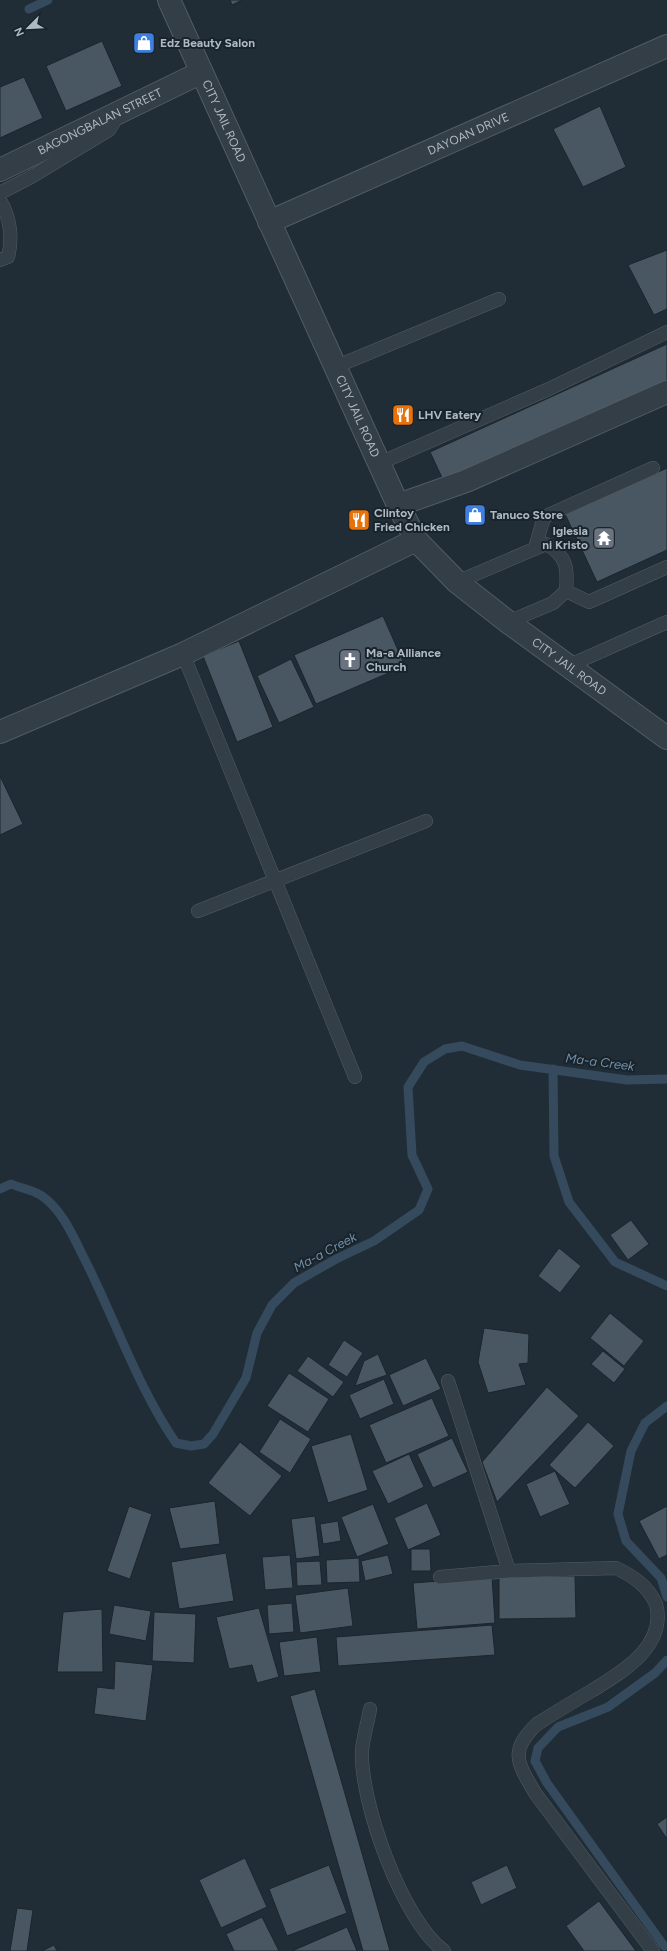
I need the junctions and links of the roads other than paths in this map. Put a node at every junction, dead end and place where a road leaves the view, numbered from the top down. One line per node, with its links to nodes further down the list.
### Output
1 (169, 0): 3 (street, CITY JAIL ROAD)
2 (667, 46): 8 (street, DAYOAN DRIVE)
3 (200, 73): 4 (street, BAGONGBALAN STREET); 8 (street, CITY JAIL ROAD)
4 (120, 113): 5 (street, BAGONGBALAN STREET); 6 (lane)
5 (0, 170)
6 (0, 192)
7 (0, 200): 9 (lane)
8 (269, 222): 12 (street, CITY JAIL ROAD)
9 (0, 260)
10 (499, 299): 12 (lane)
11 (667, 332): 14 (lane)
12 (335, 367): 14 (street, CITY JAIL ROAD)
13 (667, 392): 16 (street)
14 (380, 463): 16 (street, CITY JAIL ROAD)
15 (653, 468): 18 (lane)
16 (398, 504): 17 (street, CITY JAIL ROAD)
17 (416, 540): 20 (street, CITY JAIL ROAD); 24 (street)
18 (535, 548): 20 (lane); 21 (lane)
19 (667, 567): 21 (lane)
20 (457, 582): 22 (street, CITY JAIL ROAD)
21 (566, 591): 22 (lane)
22 (508, 622): 25 (street, CITY JAIL ROAD)
23 (667, 622): 25 (lane)
24 (182, 654): 26 (street); 29 (lane)
25 (568, 666): 27 (street, CITY JAIL ROAD)
26 (0, 732)
27 (667, 738)
28 (426, 821): 29 (lane)
29 (274, 881): 30 (lane); 31 (lane)
30 (198, 911)
31 (355, 1077)
32 (448, 1381): 33 (lane)
33 (509, 1571): 34 (lane); 37 (lane)
34 (440, 1577)
35 (370, 1709): 36 (lane)
36 (444, 1951)
37 (653, 1951)

